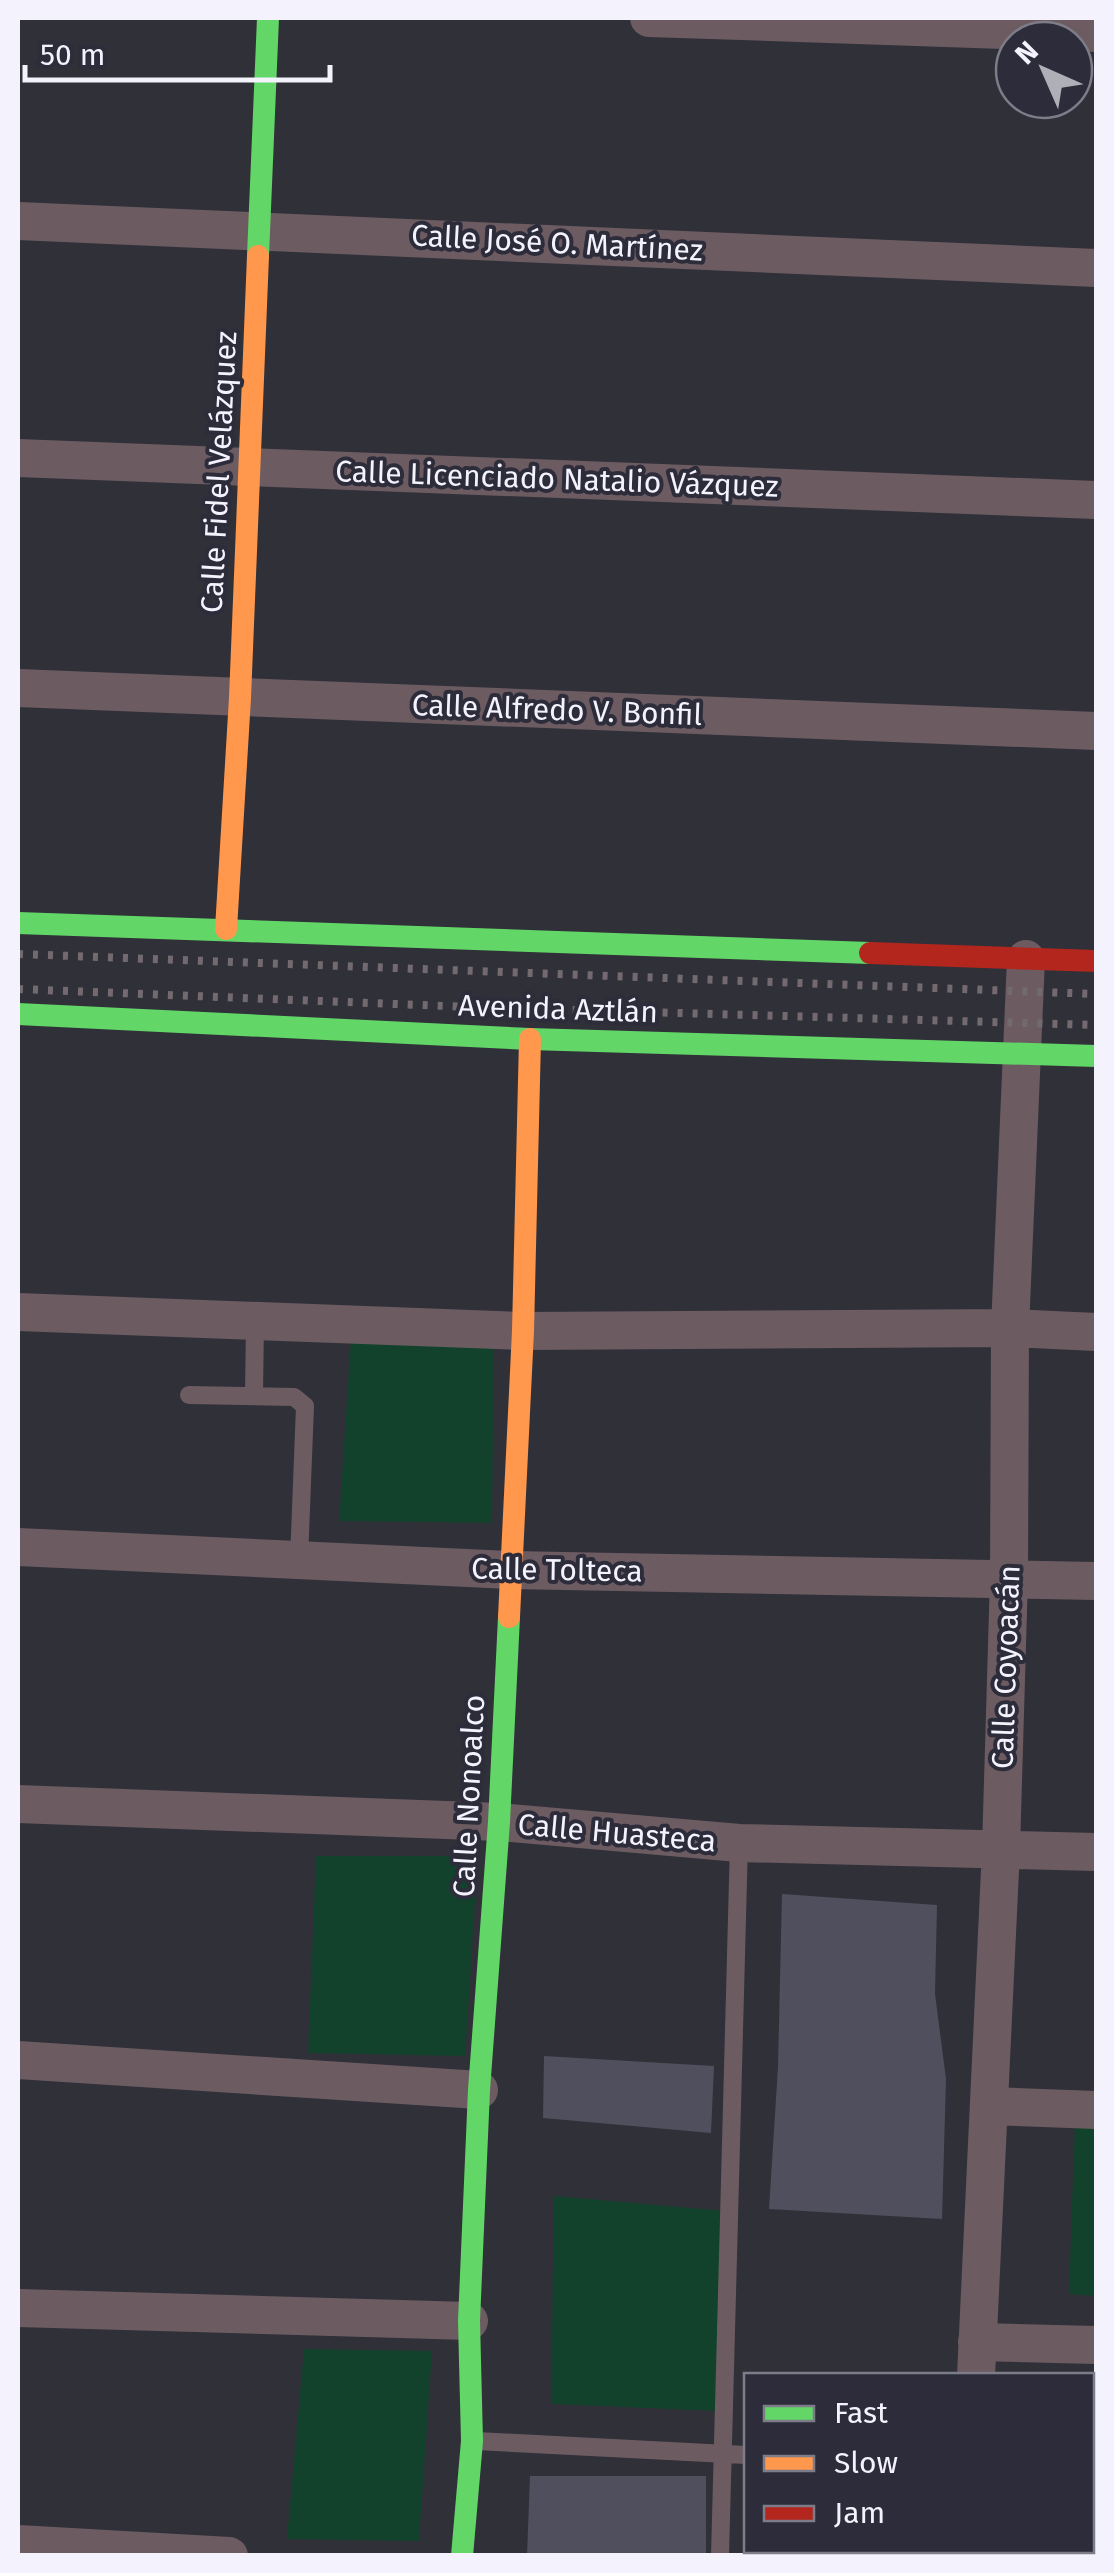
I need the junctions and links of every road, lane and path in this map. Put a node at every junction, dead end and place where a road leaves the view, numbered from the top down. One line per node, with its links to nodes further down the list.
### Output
1 (268, 18): 5 (street, Calle Fidel Velázquez)
2 (649, 18): 3 (street)
3 (1096, 33)
4 (18, 221): 5 (street, Calle José O. Martínez)
5 (260, 230): 6 (street, Calle José O. Martínez); 8 (street, Calle Fidel Velázquez)
6 (1096, 268)
7 (18, 458): 8 (street, Calle Licenciado Natalio Vázquez)
8 (250, 466): 9 (street, Calle Licenciado Natalio Vázquez); 11 (street, Calle Fidel Velázquez)
9 (1096, 500)
10 (18, 688): 11 (street, Calle Alfredo V. Bonfil)
11 (240, 698): 12 (street, Calle Alfredo V. Bonfil); 14 (street, Calle Fidel Velázquez)
12 (1096, 732)
13 (18, 923): 14 (street)
14 (226, 929): 15 (street)
15 (1026, 958): 16 (street); 19 (street, Calle Coyoacán)
16 (1096, 961)
17 (18, 1014): 18 (street, Avenida Aztlán)
18 (530, 1038): 19 (street, Avenida Aztlán); 24 (street, Calle Nonoalco)
19 (1024, 1054): 20 (street, Avenida Aztlán); 23 (street, Calle Coyoacán)
20 (1096, 1056)
21 (18, 1312): 22 (street)
22 (255, 1322): 24 (street); 27 (lane)
23 (1010, 1328): 24 (street); 25 (street); 31 (street, Calle Coyoacán)
24 (523, 1331): 30 (street, Calle Nonoalco)
25 (1096, 1332)
26 (188, 1395): 27 (lane)
27 (254, 1395): 29 (lane)
28 (18, 1547): 29 (street, Calle Tolteca)
29 (298, 1560): 30 (street, Calle Tolteca)
30 (511, 1570): 31 (street, Calle Tolteca); 34 (street, Calle Nonoalco)
31 (1010, 1577): 32 (street, Calle Tolteca); 36 (street, Calle Coyoacán)
32 (1096, 1580)
33 (18, 1804): 34 (street, Calle Huasteca)
34 (499, 1822): 35 (street, Calle Huasteca); 39 (street, Calle Nonoalco)
35 (740, 1843): 36 (street, Calle Huasteca); 47 (lane)
36 (1000, 1849): 37 (street, Calle Huasteca); 40 (street, Calle Coyoacán)
37 (1096, 1852)
38 (18, 2060): 39 (street)
39 (479, 2090): 43 (street, Calle Nonoalco)
40 (990, 2106): 41 (street); 45 (street, Calle Coyoacán)
41 (1096, 2110)
42 (18, 2308): 43 (street)
43 (470, 2320): 46 (street, Calle Nonoalco)
44 (1096, 2345): 45 (street)
45 (977, 2358)
46 (472, 2441): 47 (lane); 51 (street, Calle Nonoalco)
47 (723, 2455): 48 (lane); 52 (lane)
48 (744, 2456)
49 (18, 2544): 50 (street)
50 (229, 2556)
51 (462, 2556)
52 (720, 2556)

